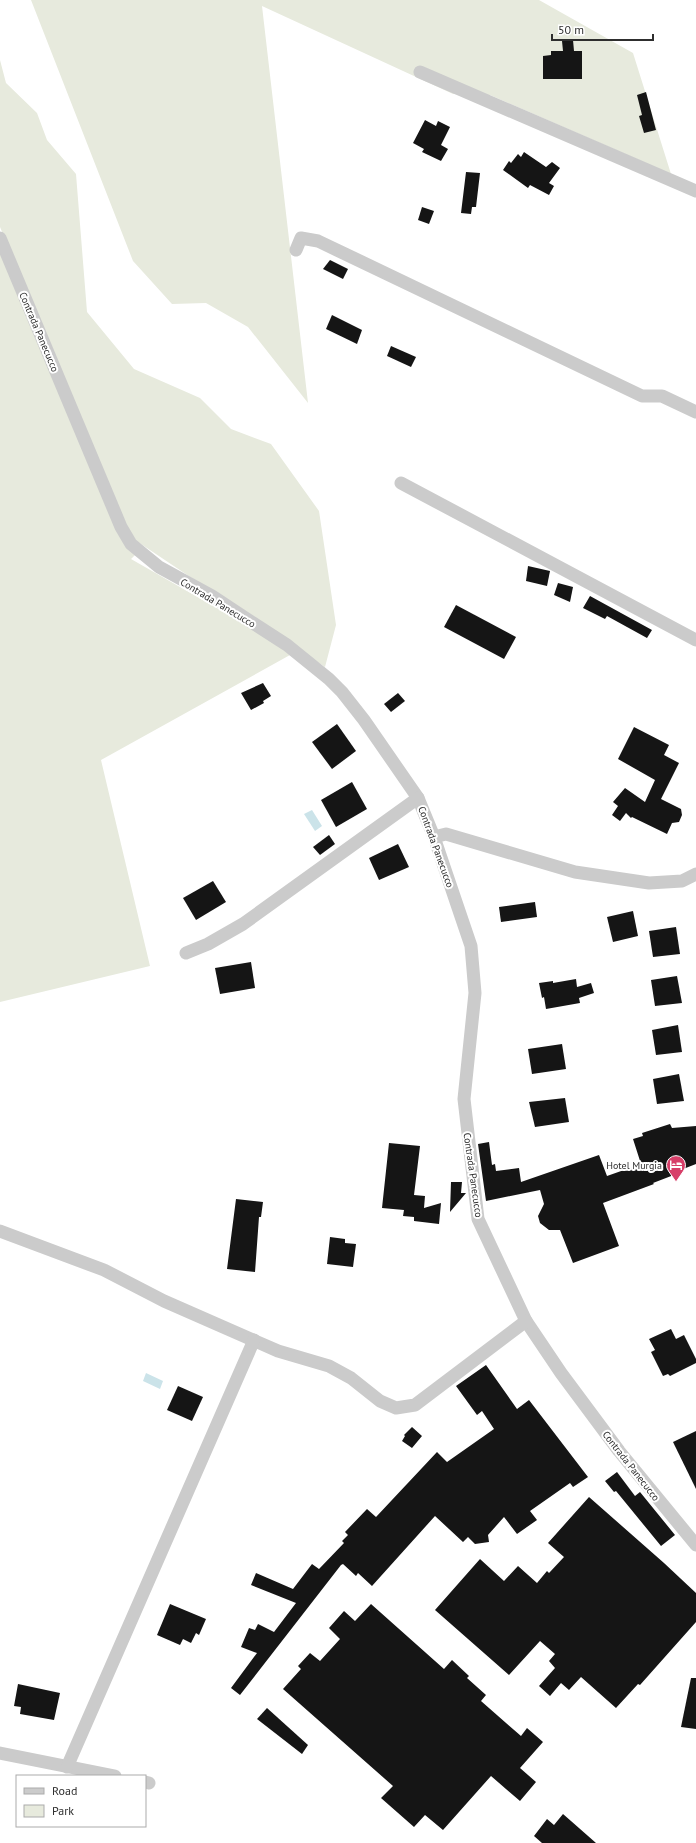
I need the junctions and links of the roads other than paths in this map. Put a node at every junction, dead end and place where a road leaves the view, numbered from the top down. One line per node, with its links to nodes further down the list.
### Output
1 (420, 72): 2 (street)
2 (696, 192)
3 (0, 238): 8 (street, Contrada Panecucco)
4 (296, 250): 5 (street)
5 (696, 412)
6 (401, 483): 7 (street)
7 (696, 640)
8 (418, 798): 9 (street, Contrada Panecucco); 13 (street)
9 (434, 837): 11 (street); 15 (street, Contrada Panecucco)
10 (696, 874): 11 (street)
11 (682, 881): 12 (street)
12 (696, 886)
13 (186, 953)
14 (0, 1231): 16 (street)
15 (526, 1321): 16 (street); 17 (street, Contrada Panecucco)
16 (254, 1340): 19 (street)
17 (696, 1545)
18 (0, 1753): 19 (street)
19 (67, 1766): 20 (street)
20 (110, 1775)

